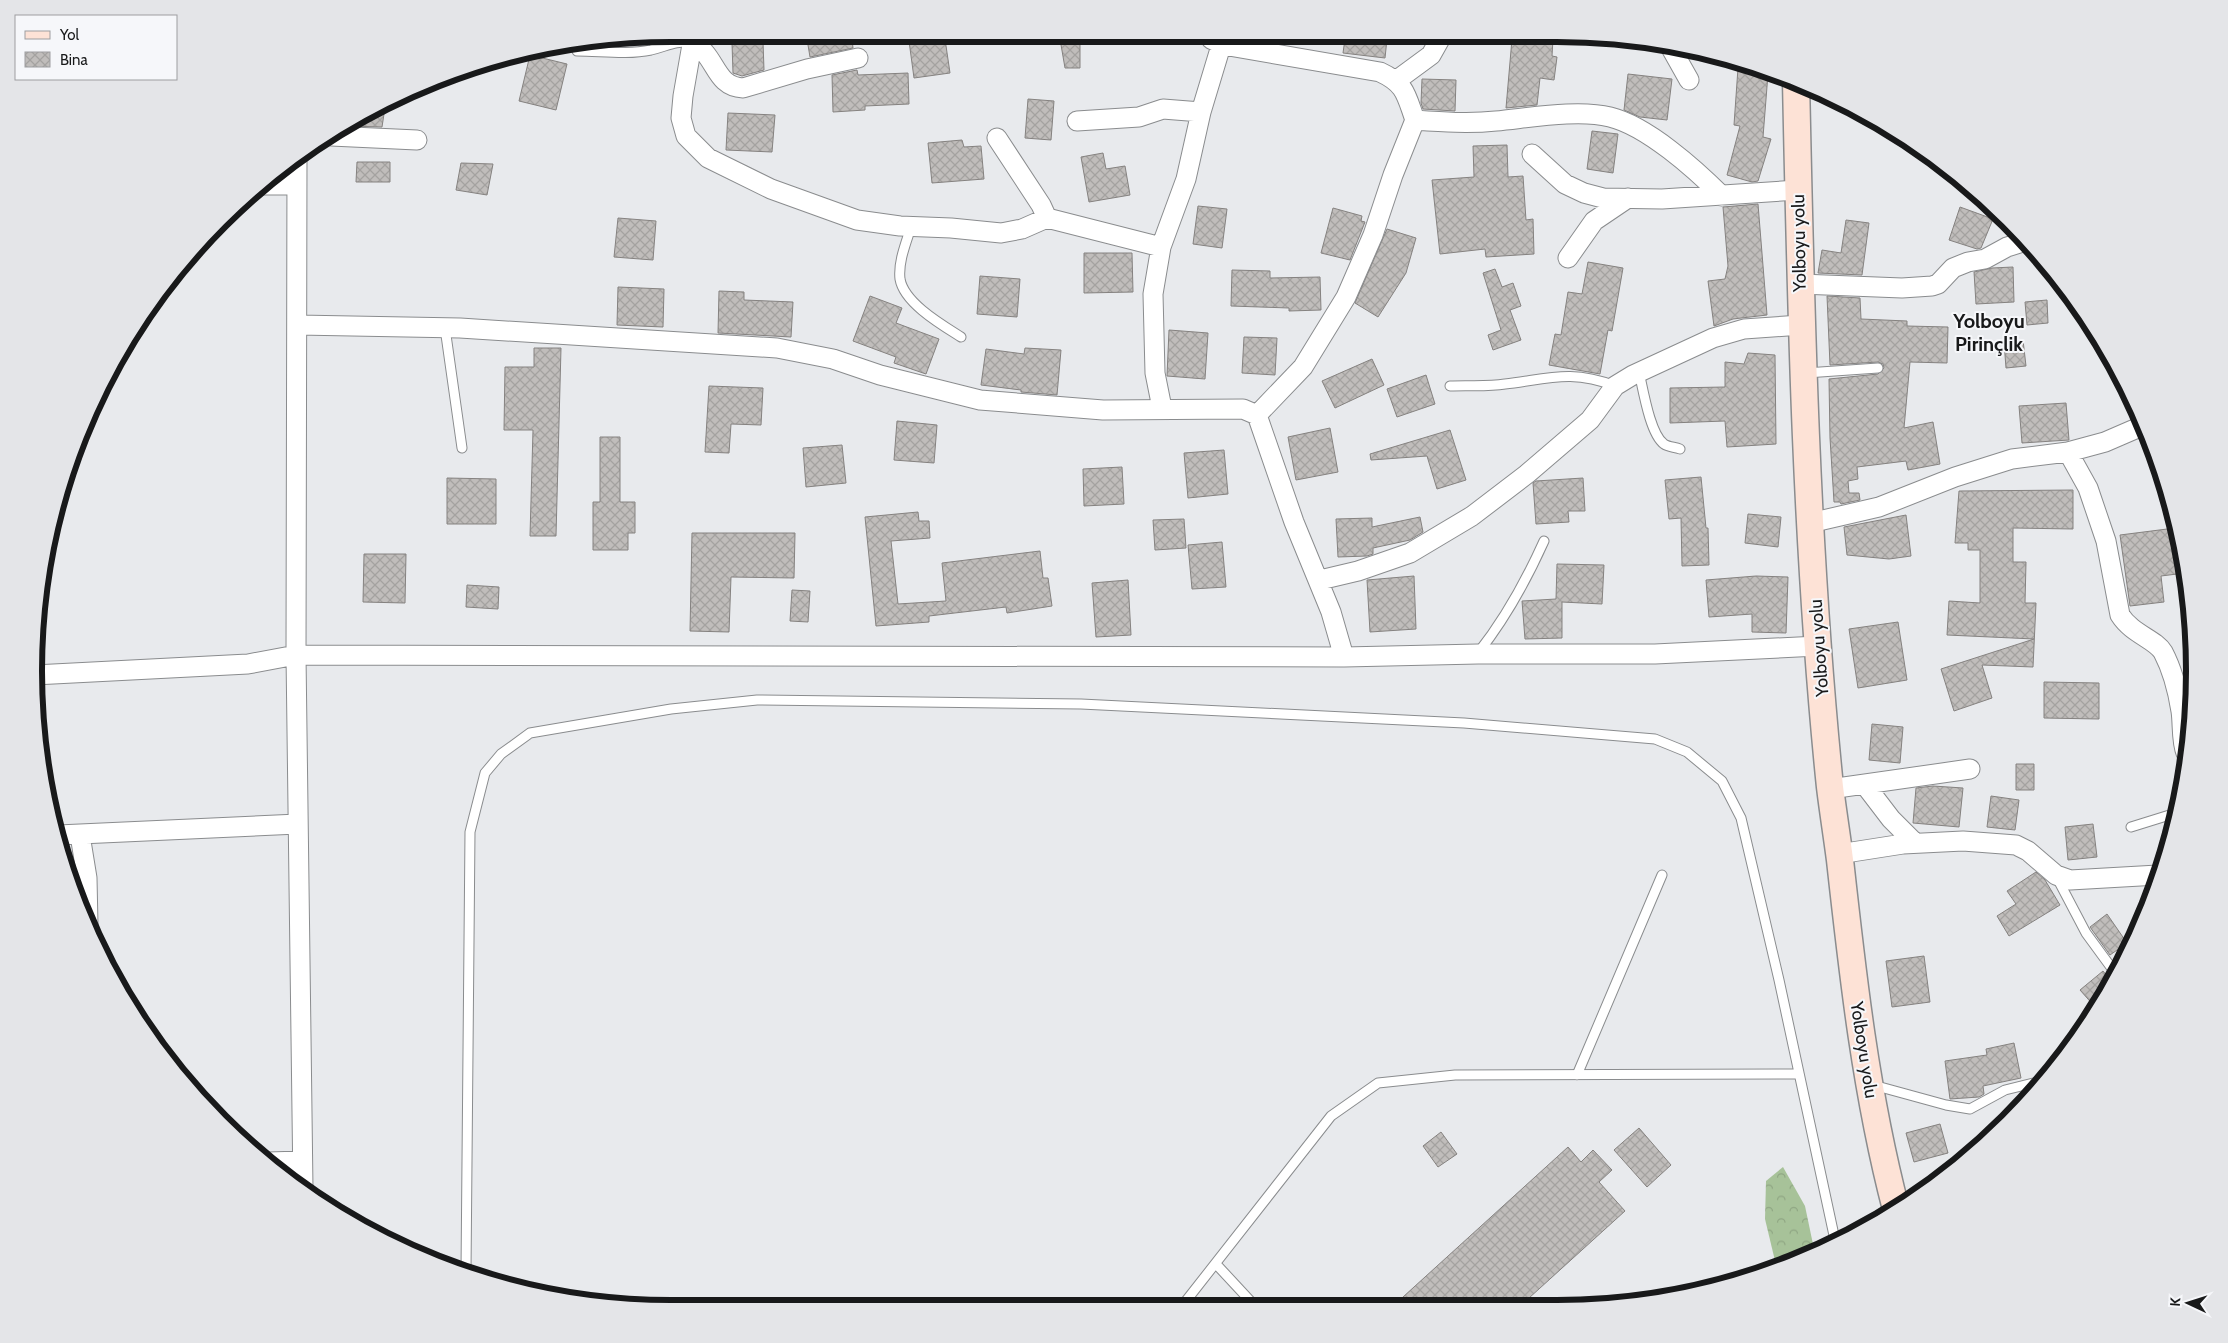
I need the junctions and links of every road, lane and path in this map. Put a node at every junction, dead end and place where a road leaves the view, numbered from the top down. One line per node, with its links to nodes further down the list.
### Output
1 (674, 42): 7 (lane)
2 (693, 42): 27 (street)
3 (694, 42): 9 (street)
4 (1219, 42): 13 (street)
5 (1224, 42): 10 (street)
6 (1438, 42): 10 (street)
7 (577, 51)
8 (1674, 54): 11 (street)
9 (858, 58)
10 (1396, 80): 14 (street)
11 (1689, 80)
12 (1796, 90): 23 (main road, Yolboyu yolu)
13 (1201, 112): 15 (street); 29 (street)
14 (1415, 120): 24 (street); 42 (street)
15 (1077, 121)
16 (342, 137): 18 (street)
17 (998, 138): 26 (street)
18 (417, 140)
19 (1532, 154): 25 (street)
20 (297, 166): 22 (street)
21 (273, 185): 22 (street)
22 (297, 186): 32 (street)
23 (1798, 190): 24 (street); 31 (main road, Yolboyu yolu)
24 (1722, 196): 25 (street)
25 (1628, 198): 30 (street)
26 (1047, 218): 27 (street); 29 (street)
27 (911, 227): 35 (lane)
28 (2017, 244): 31 (street)
29 (1161, 247): 41 (street)
30 (1568, 258)
31 (1800, 284): 33 (main road, Yolboyu yolu)
32 (298, 325): 34 (street); 52 (street)
33 (1801, 325): 37 (street); 38 (main road, Yolboyu yolu)
34 (445, 328): 41 (street); 44 (lane)
35 (961, 337)
36 (1878, 368): 38 (lane)
37 (1639, 372): 40 (street); 45 (lane)
38 (1803, 373): 47 (main road, Yolboyu yolu)
39 (1450, 386): 40 (lane)
40 (1615, 386): 49 (street)
41 (1162, 408): 42 (street)
42 (1256, 416): 49 (street)
43 (2138, 430): 46 (street)
44 (462, 448)
45 (1680, 449)
46 (2068, 452): 47 (street); 55 (street)
47 (1810, 523): 50 (main road, Yolboyu yolu)
48 (1544, 541): 51 (lane)
49 (1320, 580): 53 (street)
50 (1818, 646): 51 (street); 58 (main road, Yolboyu yolu)
51 (1478, 654): 53 (street)
52 (296, 655): 53 (street); 54 (street); 60 (street)
53 (1344, 657)
54 (42, 675)
55 (2183, 728)
56 (1970, 769): 57 (street)
57 (1865, 785): 58 (street); 64 (street)
58 (1830, 789): 65 (main road, Yolboyu yolu)
59 (2168, 815): 61 (lane)
60 (298, 824): 63 (street); 75 (street)
61 (2131, 827)
62 (64, 835): 63 (street)
63 (80, 835): 69 (street)
64 (1915, 843): 65 (street); 67 (street)
65 (1839, 854): 73 (main road, Yolboyu yolu)
66 (1662, 875): 72 (lane)
67 (2056, 875): 68 (street); 70 (lane)
68 (2151, 876)
69 (88, 905)
70 (2111, 968)
71 (1799, 1074): 72 (lane); 79 (lane); 81 (lane)
72 (1577, 1075): 80 (lane)
73 (1868, 1084): 74 (lane); 78 (main road, Yolboyu yolu)
74 (2031, 1084)
75 (302, 1160): 76 (street); 77 (street)
76 (278, 1161)
77 (303, 1181)
78 (1894, 1201)
79 (1834, 1236)
80 (1216, 1264): 82 (lane); 83 (lane)
81 (466, 1266)
82 (1187, 1300)
83 (1249, 1300)

